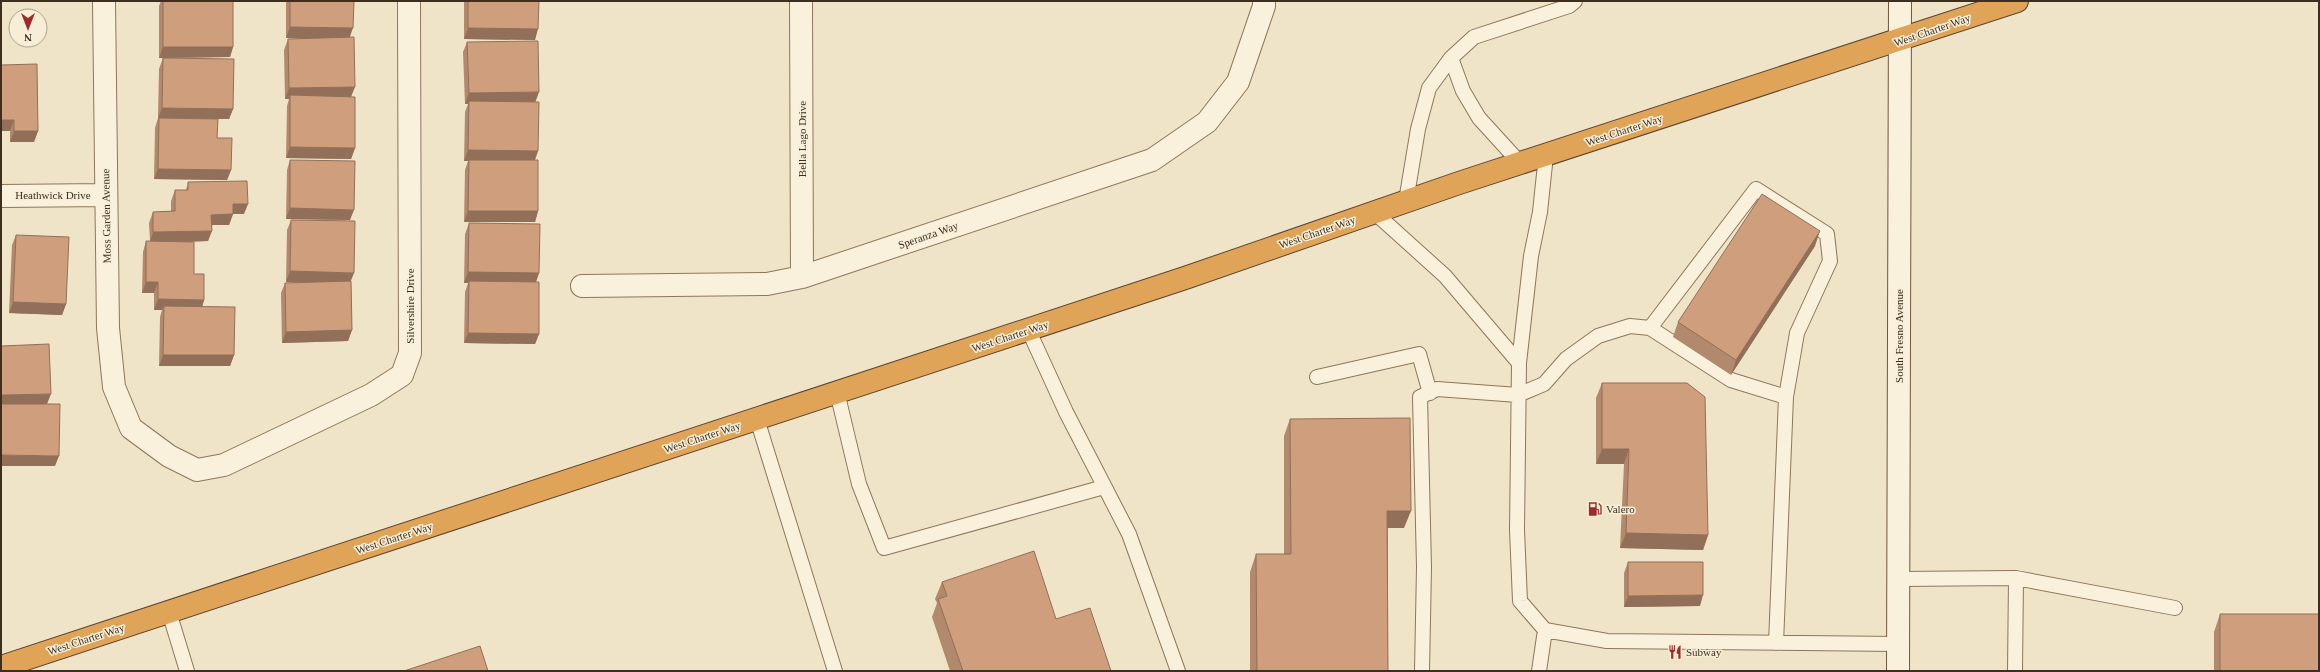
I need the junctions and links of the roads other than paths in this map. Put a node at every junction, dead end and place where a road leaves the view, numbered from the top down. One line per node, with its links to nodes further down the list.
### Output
1 (104, 1): 12 (street, Moss Garden Avenue)
2 (408, 1): 27 (street, Silvershire Drive)
3 (801, 1): 16 (street, Bella Lago Drive)
4 (1264, 1): 16 (street, Speranza Way)
5 (1575, 1): 9 (lane)
6 (1900, 1): 8 (street, South Fresno Avenue)
7 (2017, 1): 8 (highway, West Charter Way)
8 (1900, 41): 10 (highway, West Charter Way); 30 (street, South Fresno Avenue)
9 (1451, 58): 11 (lane); 14 (lane)
10 (1546, 155): 11 (highway, West Charter Way); 20 (lane)
11 (1520, 163): 14 (highway, West Charter Way)
12 (105, 195): 13 (street, Heathwick Drive); 27 (street, Moss Garden Avenue)
13 (1, 196)
14 (1406, 201): 15 (highway, West Charter Way)
15 (1374, 212): 19 (highway, West Charter Way); 20 (lane)
16 (802, 277): 17 (street, Speranza Way)
17 (582, 286)
18 (1650, 328): 24 (lane); 25 (lane); 25 (lane)
19 (1028, 330): 22 (highway, West Charter Way); 28 (lane)
20 (1519, 363): 24 (lane)
21 (1317, 377): 23 (lane)
22 (838, 392): 26 (highway, West Charter Way); 28 (lane)
23 (1430, 393): 24 (lane); 40 (lane)
24 (1518, 395): 33 (lane)
25 (1786, 397): 34 (lane)
26 (757, 419): 32 (highway, West Charter Way); 38 (lane)
27 (131, 428)
28 (1104, 487): 39 (lane)
29 (2016, 578): 30 (lane); 31 (lane); 43 (lane)
30 (1898, 579): 35 (street, South Fresno Avenue)
31 (2174, 608)
32 (169, 612): 36 (highway, West Charter Way); 37 (lane)
33 (1545, 630): 34 (lane); 41 (lane)
34 (1776, 643): 35 (lane)
35 (1898, 644): 42 (street, South Fresno Avenue)
36 (5, 663)
37 (187, 671)
38 (835, 671)
39 (1178, 671)
40 (1422, 671)
41 (1539, 671)
42 (1898, 671)
43 (2015, 671)

